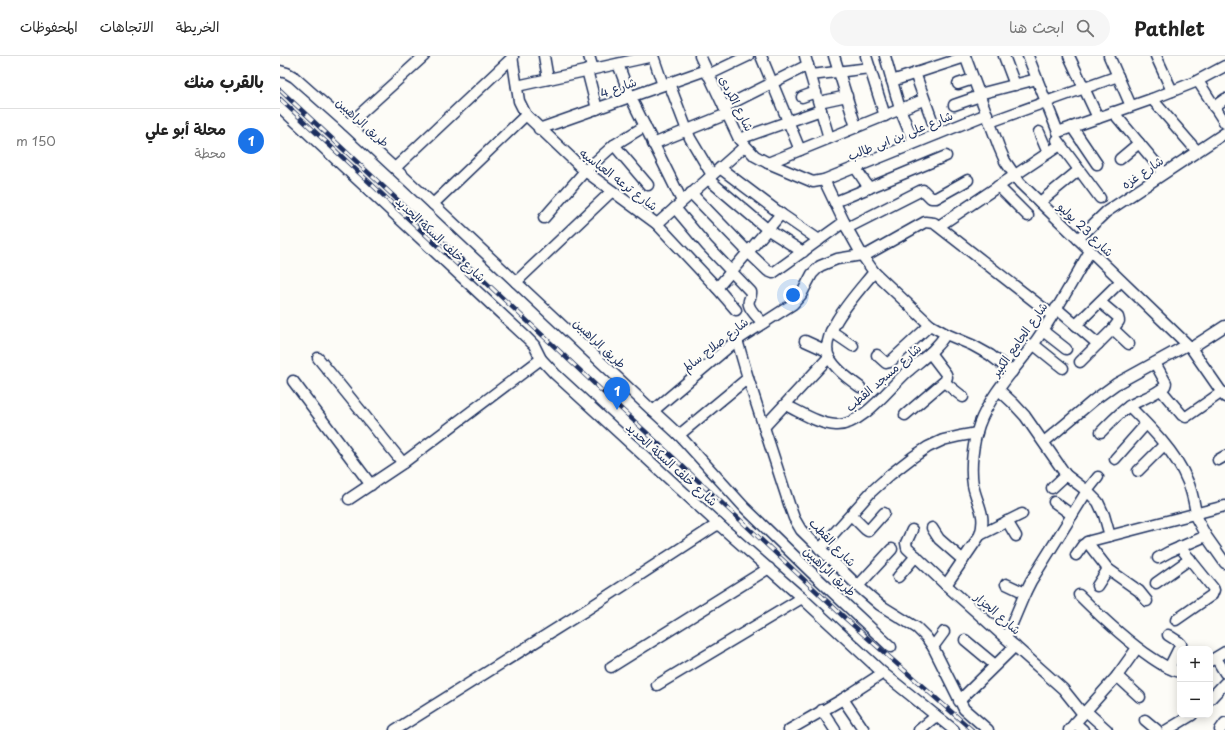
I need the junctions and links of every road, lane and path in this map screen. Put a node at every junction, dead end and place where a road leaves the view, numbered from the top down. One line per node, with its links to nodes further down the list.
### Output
1 (424, 56): 66 (street)
2 (544, 56): 30 (street)
3 (589, 56): 23 (street)
4 (653, 56): 18 (street); 36 (street)
5 (700, 56): 25 (street, شارع الكردى)
6 (748, 56): 25 (street, شارع 4)
7 (761, 56): 35 (street)
8 (834, 56): 26 (street)
9 (866, 56): 22 (street)
10 (885, 56): 33 (street)
11 (965, 56): 27 (street); 31 (street, شارع 23 يوليو)
12 (1004, 56): 38 (street)
13 (1028, 56): 32 (street)
14 (1069, 56): 40 (street)
15 (1109, 56): 29 (street)
16 (1156, 56): 41 (street)
17 (512, 57): 39 (street, شارع ترعه العباسيه); 91 (street)
18 (631, 58): 20 (street)
19 (807, 60): 28 (street); 35 (street)
20 (618, 64): 23 (street); 44 (street)
21 (1225, 66): 34 (street)
22 (870, 68): 26 (street); 61 (street)
23 (590, 70): 30 (street); 56 (street)
24 (280, 71): 66 (street, طريق الراهبين)
25 (707, 72): 36 (street, شارع 4); 58 (street, شارع الكردى)
26 (839, 72): 28 (street); 45 (street)
27 (914, 73): 33 (street); 49 (street)
28 (811, 75): 42 (street)
29 (1118, 76): 40 (street, شارع على بن ابى طالب); 53 (street)
30 (548, 79): 39 (street)
31 (974, 79): 37 (street); 43 (street, شارع 23 يوليو)
32 (1037, 80): 38 (street); 50 (street)
33 (892, 81): 57 (street)
34 (1198, 81): 41 (street); 55 (street)
35 (772, 83): 58 (street); 64 (street)
36 (666, 84): 44 (street, شارع 4); 71 (street)
37 (958, 84)
38 (1015, 85): 43 (street)
39 (517, 86): 60 (street, شارع ترعه العباسيه)
40 (1084, 88): 50 (street, شارع على بن ابى طالب); 63 (street)
41 (1172, 91): 47 (street)
42 (816, 92): 46 (street); 52 (street)
43 (979, 95): 51 (street); 62 (street, شارع 23 يوليو)
44 (630, 96): 56 (street, شارع 4); 67 (street)
45 (847, 96): 52 (street); 68 (street)
46 (802, 97)
47 (1152, 99): 53 (street); 84 (street)
48 (1225, 99): 55 (street)
49 (924, 100): 57 (street); 75 (street)
50 (1046, 102): 62 (street, شارع على بن ابى طالب); 73 (street)
51 (954, 104)
52 (820, 106): 64 (street); 76 (street)
53 (1130, 106): 59 (street)
54 (280, 107): 151 (street, شارع خلف السكة الحديد)
55 (1214, 107): 65 (street)
56 (597, 108): 70 (street, شارع 4)
57 (900, 109): 61 (street); 78 (street)
58 (725, 111): 71 (street); 77 (street, شارع الكردى)
59 (1113, 112): 63 (street); 79 (street)
60 (526, 115): 70 (street, شارع ترعه العباسيه); 108 (street)
61 (885, 116): 68 (street)
62 (988, 118): 75 (street, شارع على بن ابى طالب); 96 (street, شارع 23 يوليو)
63 (1098, 118): 69 (street)
64 (788, 122): 77 (street); 83 (street)
65 (1225, 123)
66 (348, 125): 91 (street, طريق الراهبين)
67 (645, 126): 80 (street); 81 (street)
68 (856, 127): 76 (street)
69 (1072, 127): 73 (street); 89 (street)
70 (539, 129): 94 (street, شارع ترعه العباسيه)
71 (688, 130): 80 (street); 97 (street)
72 (1039, 132): 85 (street)
73 (1058, 132): 82 (street)
74 (1225, 133): 84 (street, شارع غزه)
75 (937, 134): 78 (street, شارع على بن ابى طالب)
76 (830, 138): 83 (street)
77 (742, 142): 88 (street, شارع الكردى); 92 (street)
78 (914, 143): 90 (street, شارع على بن ابى طالب)
79 (1139, 143): 87 (street); 95 (street)
80 (653, 144): 109 (street)
81 (614, 145): 94 (street); 100 (street)
82 (1060, 145): 85 (street); 93 (street)
83 (800, 150): 88 (street)
84 (1197, 151): 95 (street, شارع غزه)
85 (1048, 153): 96 (street)
86 (946, 156): 102 (street)
87 (1120, 159)
88 (768, 163): 98 (street, شارع الكردى)
89 (1097, 164)
90 (855, 167): 98 (street, شارع على بن ابى طالب); 102 (street)
91 (395, 168): 108 (street, طريق الراهبين)
92 (720, 168): 97 (street); 110 (street)
93 (1079, 170): 105 (street); 107 (street)
94 (585, 171): 103 (street, شارع ترعه العباسيه); 112 (street)
95 (1164, 173): 117 (street, شارع غزه)
96 (1014, 175): 101 (street); 107 (street, شارع 23 يوليو)
97 (710, 177): 104 (street); 116 (street)
98 (824, 180): 106 (street)
99 (968, 180): 114 (street)
100 (648, 185)
101 (998, 186): 111 (street); 115 (street)
102 (869, 188): 106 (street)
103 (612, 190): 113 (street, شارع ترعه العباسيه); 126 (street)
104 (691, 194): 109 (street); 120 (street)
105 (1100, 198)
106 (835, 202): 114 (street)
107 (1040, 202): 117 (street, شارع 23 يوليو)
108 (433, 204): 126 (street, طريق الراهبين)
109 (678, 205): 113 (street); 123 (street)
110 (781, 214): 116 (street); 118 (street)
111 (1028, 216)
112 (544, 218)
113 (657, 224): 127 (street, شارع ترعه العباسيه)
114 (846, 225): 118 (street); 122 (street)
115 (937, 225): 122 (street, شارع صلاح سالم); 130 (street)
116 (767, 229): 120 (street); 121 (street)
117 (1078, 239): 119 (street, شارع 23 يوليو)
118 (819, 240): 121 (street)
119 (1090, 251): 125 (street, شارع 23 يوليو); 130 (street, شارع الجامع الكبير)
120 (748, 252): 121 (street); 123 (street)
121 (802, 252)
122 (862, 255): 124 (street); 131 (street, شارع صلاح سالم)
123 (731, 272): 127 (street); 131 (street)
124 (874, 272): 132 (street); 136 (street)
125 (1121, 281): 128 (street); 145 (street, شارع 23 يوليو)
126 (516, 282): 166 (street, طريق الراهبين)
127 (717, 288): 129 (street, شارع ترعه العباسيه)
128 (1100, 302): 133 (street); 135 (street)
129 (736, 310)
130 (1054, 312): 133 (street); 137 (street, شارع الجامع الكبير)
131 (763, 323): 139 (street, شارع صلاح سالم)
132 (930, 325): 138 (street); 149 (street)
133 (1076, 325): 142 (street)
134 (1225, 326): 145 (street)
135 (1113, 329): 142 (street); 143 (street)
136 (831, 331): 144 (street); 148 (street)
137 (1043, 331): 141 (street, شارع الجامع الكبير); 146 (street)
138 (946, 334): 147 (street, شارع مسجد القطب); 155 (street)
139 (737, 340): 156 (street, شارع القطب); 166 (street, شارع صلاح سالم)
140 (805, 341): 148 (street)
141 (1033, 344): 154 (street); 155 (street, شارع الجامع الكبير)
142 (1098, 344): 152 (street)
143 (1129, 344)
144 (853, 346)
145 (1189, 347): 153 (street); 162 (street, شارع 23 يوليو)
146 (1066, 349)
147 (930, 353): 158 (street); 164 (street, شارع مسجد القطب)
148 (828, 354): 159 (street); 164 (street)
149 (876, 355)
150 (318, 358): 176 (street)
151 (541, 359): 176 (street); 192 (street, شارع خلف السكة الحديد)
152 (1080, 362)
153 (1154, 363): 161 (street); 173 (street)
154 (1063, 368)
155 (1012, 372): 160 (street, شارع الجامع الكبير)
156 (748, 378): 169 (street, شارع القطب); 172 (street)
157 (293, 381): 180 (street)
158 (944, 382): 163 (street); 167 (street)
159 (860, 387)
160 (998, 390): 171 (street, شارع الجامع الكبير); 173 (street)
161 (1161, 390): 162 (street); 165 (street)
162 (1223, 394)
163 (963, 397)
164 (785, 405): 169 (street)
165 (1129, 406): 168 (street); 170 (street)
166 (654, 411): 172 (street, طريق الراهبين)
167 (905, 415)
168 (1146, 424): 174 (street); 175 (street)
169 (764, 427): 201 (street, شارع القطب)
170 (1101, 432)
171 (977, 434): 189 (street); 195 (street, شارع الجامع الكبير)
172 (678, 435): 227 (street, طريق الراهبين)
173 (1044, 442): 178 (street)
174 (1164, 445): 177 (street); 187 (street)
175 (1115, 459)
176 (403, 463): 180 (street)
177 (1138, 470)
178 (1066, 475): 181 (street); 182 (street)
179 (1098, 477): 182 (street)
180 (371, 484): 183 (street)
181 (1052, 488)
182 (1087, 491): 190 (street); 197 (street)
183 (350, 499)
184 (1054, 502): 190 (street)
185 (1225, 506): 187 (street)
186 (884, 513): 189 (street)
187 (1195, 513): 197 (street); 198 (street)
188 (1022, 514): 191 (street)
189 (851, 515): 201 (street)
190 (1072, 515): 217 (street)
191 (1007, 521): 195 (street); 196 (street)
192 (718, 524): 209 (street, شارع خلف السكة الحديد); 251 (street)
193 (932, 528): 207 (street)
194 (912, 530): 204 (street, شارع الجزار)
195 (980, 535): 207 (street)
196 (1016, 536)
197 (1110, 536): 199 (street)
198 (1206, 536): 200 (street); 208 (street)
199 (1086, 542): 203 (street); 210 (street)
200 (1180, 546): 205 (street); 206 (street)
201 (820, 549): 215 (street, شارع القطب)
202 (892, 549): 215 (street)
203 (1076, 555)
204 (916, 556): 211 (street); 214 (street, شارع الجزار)
205 (1158, 558)
206 (1190, 559): 212 (street); 221 (street)
207 (963, 560): 214 (street)
208 (1225, 563)
209 (769, 568): 219 (street, شارع خلف السكة الحديد); 233 (street)
210 (1108, 569): 216 (street); 220 (street)
211 (898, 577)
212 (1156, 583)
213 (1006, 584): 217 (street)
214 (946, 585): 224 (street, شارع الجزار)
215 (858, 586): 228 (street, شارع القطب)
216 (1097, 586)
217 (1025, 593): 224 (street)
218 (1079, 594): 229 (street)
219 (802, 598): 235 (street, شارع خلف السكة الحديد); 239 (street)
220 (1147, 601)
221 (1176, 620)
222 (944, 632): 228 (street)
223 (1168, 635): 234 (street)
224 (1006, 638): 226 (street, شارع الجزار)
225 (965, 640): 232 (street)
226 (1015, 646): 232 (street); 245 (street, شارع الجزار)
227 (891, 647)
228 (933, 647): 243 (street, شارع القطب)
229 (1138, 648): 234 (street); 237 (street)
230 (1225, 652): 231 (street)
231 (1213, 660): 236 (street)
232 (995, 665): 243 (street)
233 (611, 667)
234 (1175, 671)
235 (883, 673): 242 (street); 246 (street, شارع خلف السكة الحديد)
236 (1225, 673)
237 (1117, 676): 241 (street); 245 (street)
238 (1225, 683): 240 (street)
239 (657, 686)
240 (1213, 696)
241 (1140, 697)
242 (843, 699): 244 (street); 254 (street)
243 (959, 701): 257 (street)
244 (822, 710): 252 (street); 253 (street)
245 (1084, 712): 250 (street); 258 (street, شارع الجزار)
246 (936, 716): 255 (street); 256 (street, شارع خلف السكة الحديد)
247 (1187, 718): 260 (street)
248 (1145, 720): 259 (street)
249 (1225, 723): 261 (street)
250 (1076, 728)
251 (395, 730)
252 (789, 730)
253 (835, 730)
254 (864, 730)
255 (919, 730)
256 (954, 730)
257 (988, 730)
258 (1108, 730)
259 (1157, 730)
260 (1167, 730)
261 (1220, 730)

